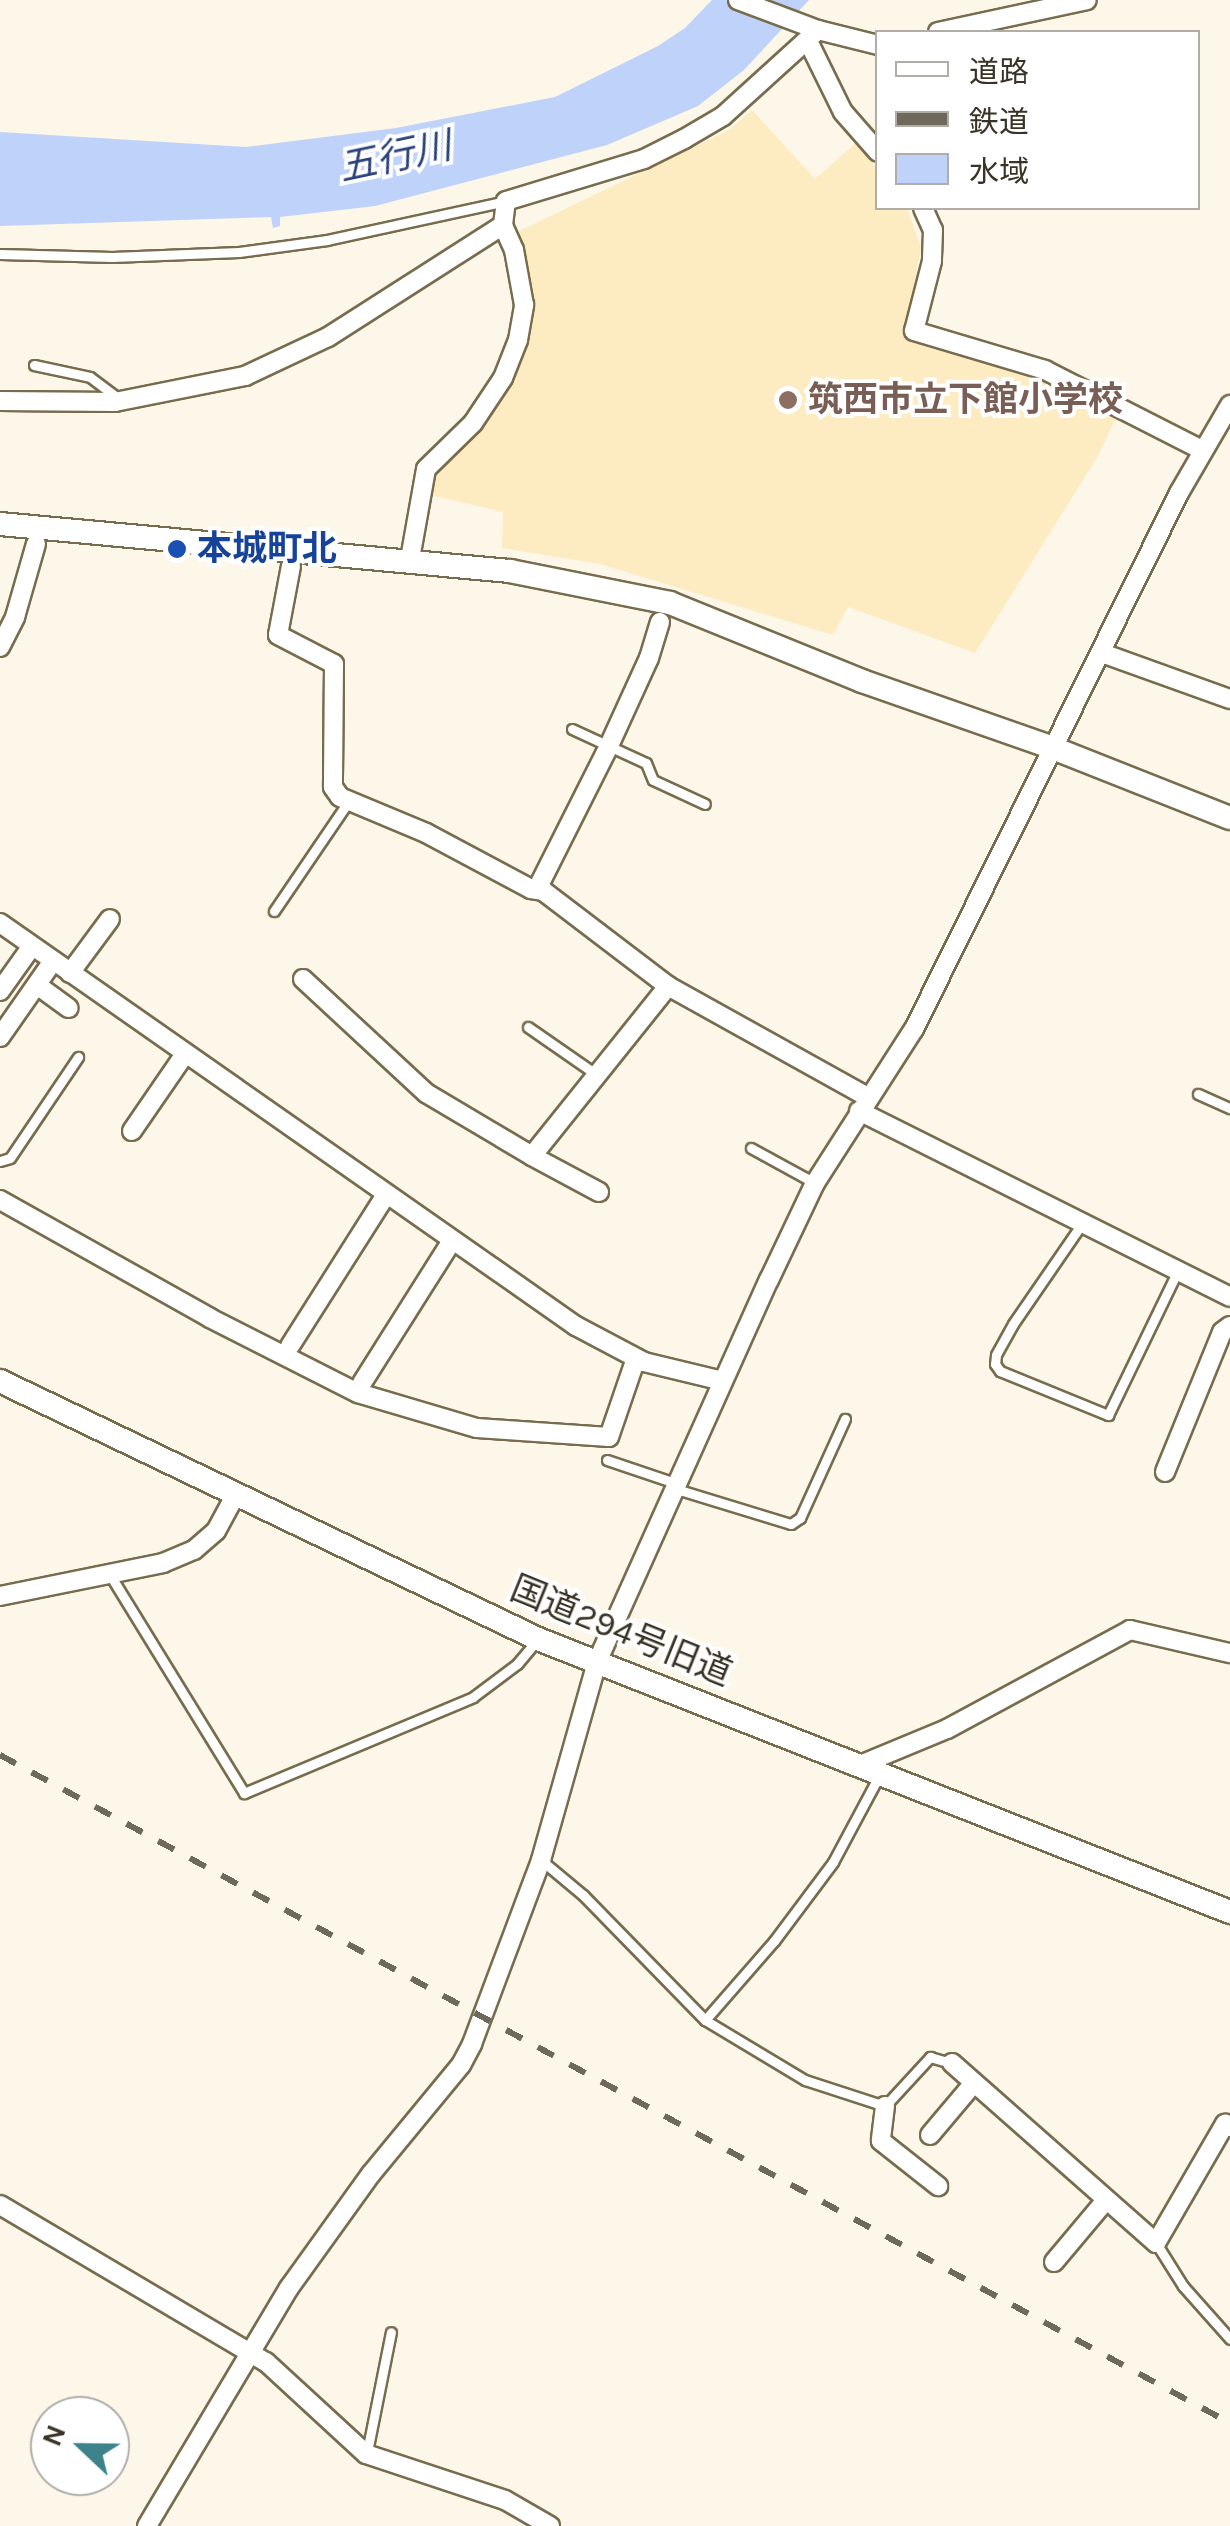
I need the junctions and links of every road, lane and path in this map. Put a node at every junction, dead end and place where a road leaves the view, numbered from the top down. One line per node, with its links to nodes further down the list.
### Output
1 (738, 0): 4 (street)
2 (1087, 0): 3 (street)
3 (947, 30)
4 (813, 33): 5 (street); 6 (street); 7 (street)
5 (875, 44)
6 (875, 149)
7 (506, 201): 9 (street); 10 (lane)
8 (925, 210): 15 (street)
9 (502, 225): 13 (street); 18 (street)
10 (0, 254)
11 (34, 365): 13 (lane)
12 (0, 401): 13 (street)
13 (122, 402)
14 (1230, 405): 15 (street)
15 (1202, 450): 22 (street)
16 (0, 524): 18 (street)
17 (36, 544): 21 (street)
18 (410, 559): 26 (street)
19 (291, 566): 27 (street)
20 (660, 622): 25 (street)
21 (0, 647)
22 (1102, 652): 23 (street); 26 (street)
23 (1230, 699)
24 (572, 729): 25 (lane)
25 (608, 748): 28 (lane); 30 (street)
26 (1053, 748): 29 (street); 48 (street)
27 (349, 801): 30 (street); 31 (lane)
28 (705, 804)
29 (1230, 818)
30 (544, 890): 39 (street)
31 (274, 911)
32 (110, 919): 36 (street)
33 (0, 924): 34 (street)
34 (32, 946): 35 (street); 40 (street)
35 (53, 961): 36 (street); 38 (street)
36 (70, 973): 44 (street)
37 (303, 979): 52 (street)
38 (36, 985): 41 (street); 43 (street)
39 (668, 986): 46 (street); 48 (street)
40 (0, 991)
41 (69, 1008)
42 (528, 1027): 46 (lane)
43 (0, 1036)
44 (185, 1054): 50 (street); 56 (street)
45 (78, 1057): 53 (lane)
46 (597, 1074): 52 (street)
47 (1198, 1094): 49 (lane)
48 (864, 1105): 54 (street); 58 (street)
49 (1230, 1108)
50 (132, 1131)
51 (752, 1148): 54 (lane)
52 (532, 1156): 55 (street)
53 (0, 1160)
54 (815, 1183): 66 (street)
55 (600, 1192)
56 (386, 1195): 59 (street); 63 (street)
57 (0, 1200): 64 (street)
58 (1081, 1225): 60 (street); 60 (lane)
59 (451, 1242): 64 (street); 67 (street)
60 (1178, 1272): 61 (street)
61 (1230, 1297)
62 (1230, 1326): 70 (street)
63 (290, 1346)
64 (636, 1358): 66 (street)
65 (0, 1381): 72 (street, 国道294号旧道)
66 (723, 1381): 71 (street)
67 (362, 1382)
68 (844, 1419): 71 (lane)
69 (607, 1460): 71 (lane)
70 (1165, 1472)
71 (674, 1486): 77 (street)
72 (236, 1494): 73 (street); 75 (street, 国道294号旧道)
73 (110, 1575): 74 (street); 75 (lane)
74 (0, 1596)
75 (538, 1639): 77 (street, 国道294号旧道)
76 (1230, 1653): 78 (street)
77 (597, 1662): 78 (street, 国道294号旧道); 79 (street)
78 (870, 1770): 80 (street, 国道294号旧道); 81 (lane)
79 (542, 1860): 81 (lane); 94 (street)
80 (1230, 1912)
81 (705, 2020): 84 (lane)
82 (952, 2063): 83 (street); 84 (lane)
83 (974, 2083): 86 (street); 88 (street)
84 (885, 2106): 87 (street)
85 (1230, 2126): 90 (street)
86 (930, 2135)
87 (938, 2186)
88 (1106, 2200): 90 (street); 91 (street)
89 (0, 2206): 94 (street)
90 (1156, 2243): 93 (lane)
91 (1054, 2262)
92 (391, 2332): 95 (lane)
93 (1230, 2339)
94 (250, 2353): 95 (street); 96 (street)
95 (366, 2454): 97 (street)
96 (148, 2526)
97 (550, 2526)

